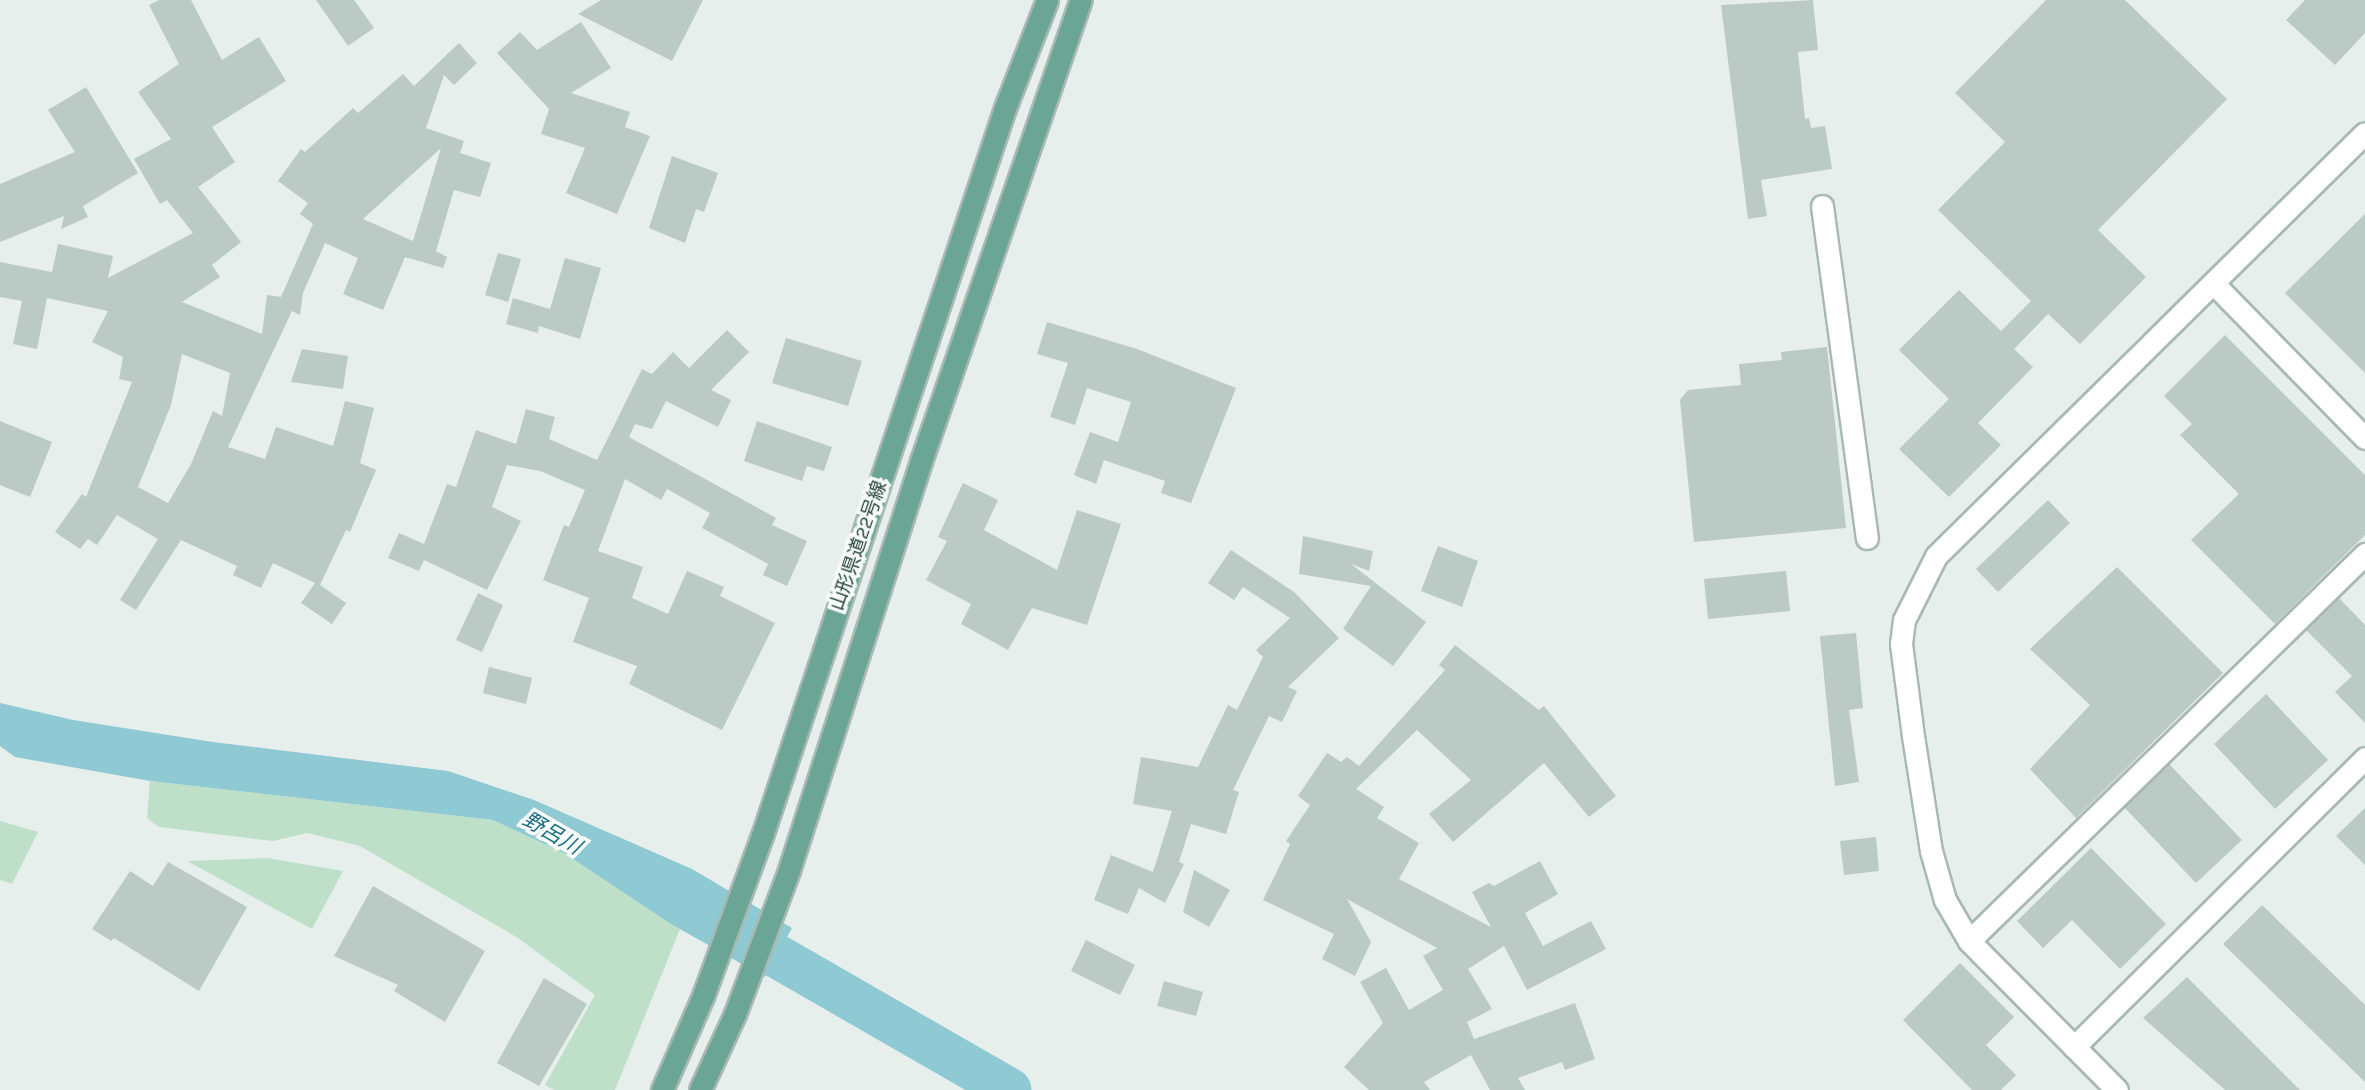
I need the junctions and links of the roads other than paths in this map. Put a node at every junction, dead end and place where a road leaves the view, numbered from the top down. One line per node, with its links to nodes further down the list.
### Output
1 (1047, 0): 12 (main road, 山形県道22号線)
2 (1081, 0): 13 (main road, 山形県道22号線)
3 (2365, 133): 5 (street)
4 (1822, 206): 7 (street)
5 (2215, 285): 6 (street); 10 (street)
6 (2365, 438)
7 (1867, 538)
8 (2365, 555): 10 (street)
9 (2365, 758): 11 (street)
10 (1969, 941): 11 (street)
11 (2074, 1047): 14 (street)
12 (662, 1090)
13 (700, 1090)
14 (2117, 1090)

